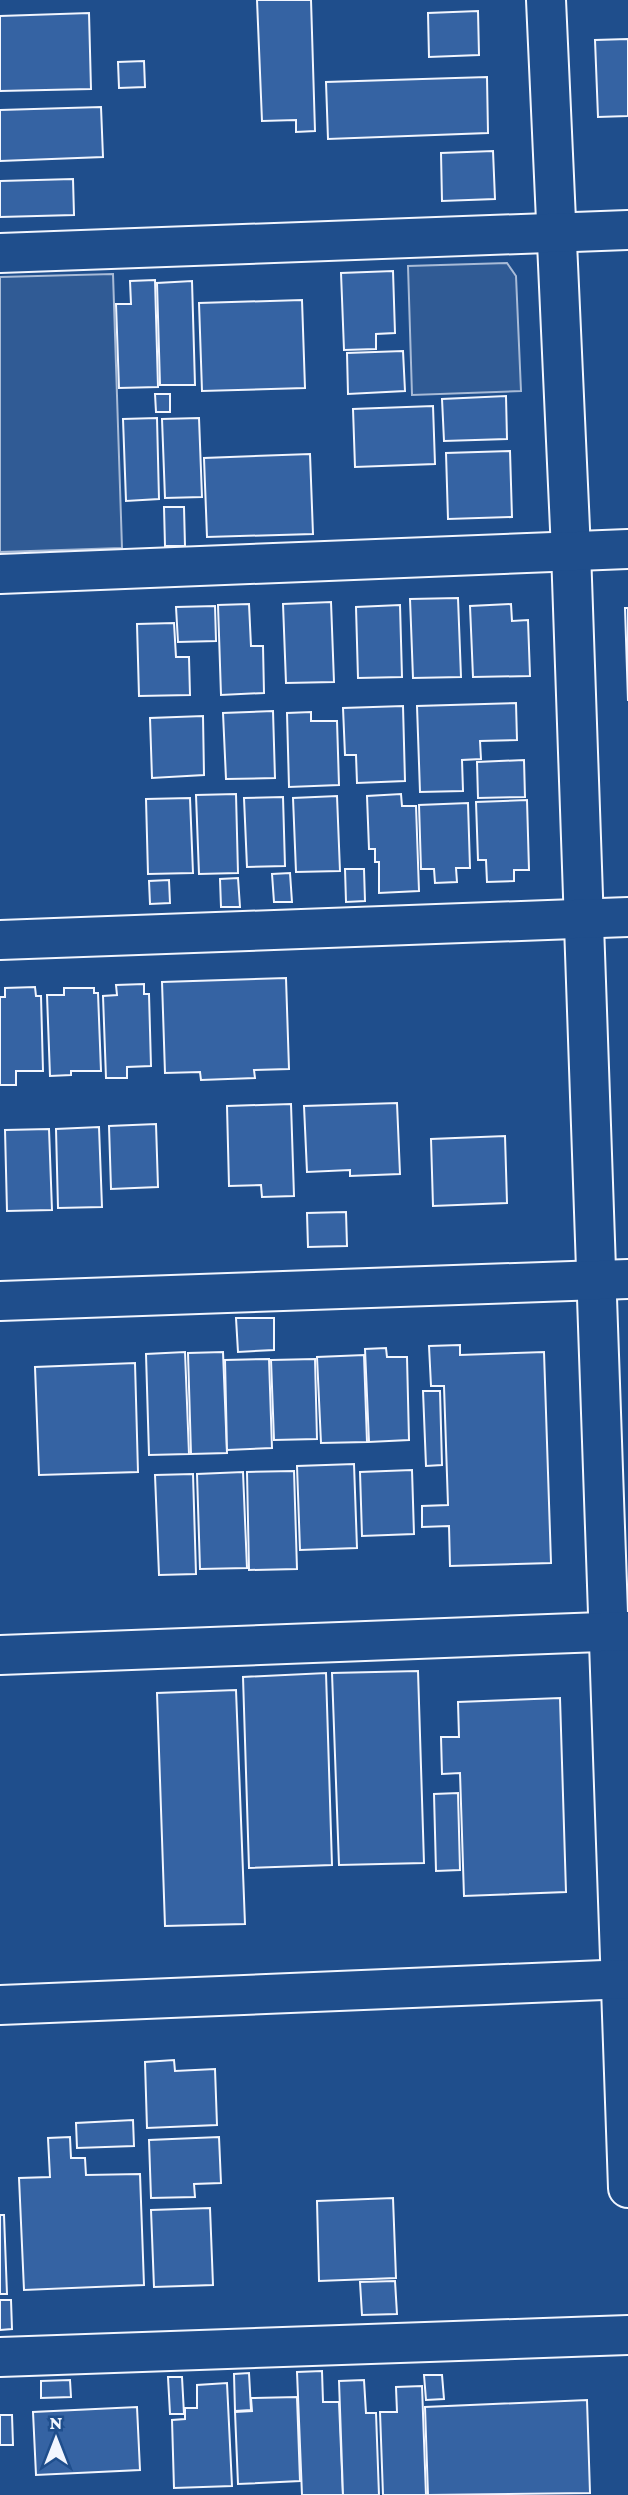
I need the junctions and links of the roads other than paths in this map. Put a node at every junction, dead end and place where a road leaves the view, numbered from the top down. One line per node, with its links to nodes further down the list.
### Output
1 (546, 0): 3 (street)
2 (628, 230): 3 (street)
3 (557, 233): 4 (street); 6 (street)
4 (0, 253)
5 (628, 549): 6 (street)
6 (571, 551): 7 (street); 9 (street)
7 (0, 574)
8 (628, 917): 9 (street)
9 (584, 919): 10 (street); 11 (street)
10 (0, 940)
11 (612, 1280): 12 (street); 13 (street)
12 (0, 1301)
13 (619, 1632): 14 (street); 15 (street)
14 (0, 1655)
15 (624, 1979): 16 (street); 17 (street)
16 (0, 2005)
17 (628, 2188)
18 (628, 2335): 19 (street)
19 (0, 2357)

